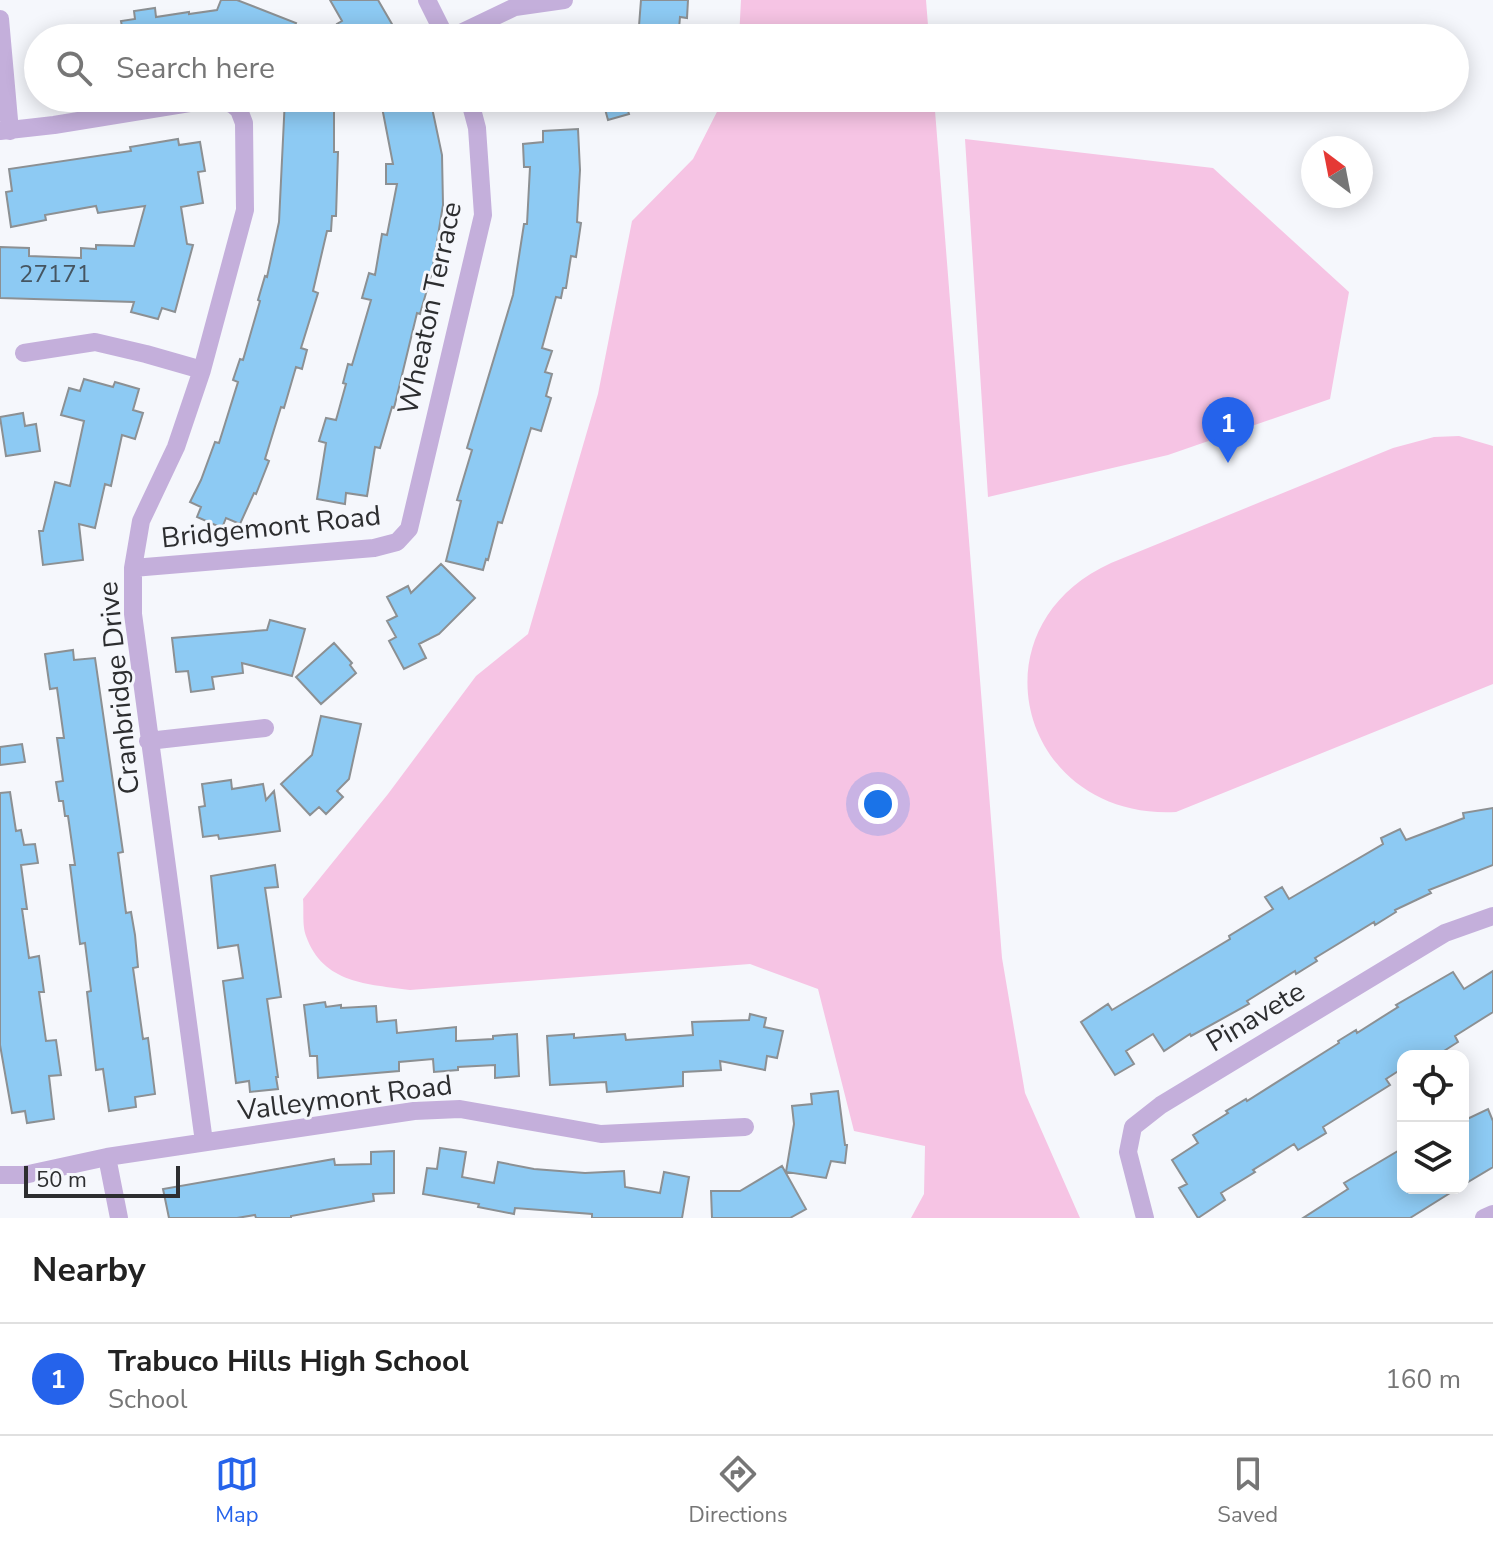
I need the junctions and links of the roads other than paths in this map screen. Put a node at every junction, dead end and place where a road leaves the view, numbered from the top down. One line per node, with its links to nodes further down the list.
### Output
1 (427, 0): 4 (street)
2 (564, 0): 5 (street)
3 (0, 19): 9 (street)
4 (440, 24)
5 (478, 24)
6 (129, 112): 9 (street, Cranbridge Drive)
7 (240, 112): 11 (street, Cranbridge Drive)
8 (473, 112): 12 (street, Wheaton Terrace)
9 (5, 131)
10 (24, 353): 11 (street)
11 (202, 370): 13 (street, Cranbridge Drive)
12 (409, 529): 13 (street, Bridgemont Road)
13 (133, 568): 15 (street, Cranbridge Drive)
14 (265, 728): 15 (street)
15 (148, 741): 18 (street, Cranbridge Drive)
16 (1493, 916): 23 (street, Pinavete)
17 (745, 1127): 18 (street, Valleymont Road)
18 (204, 1142): 19 (street, Valleymont Road)
19 (107, 1157): 20 (street, Valleymont Road); 22 (street)
20 (0, 1175)
21 (1493, 1214): 24 (street)
22 (119, 1218)
23 (1145, 1218)
24 (1484, 1218)

